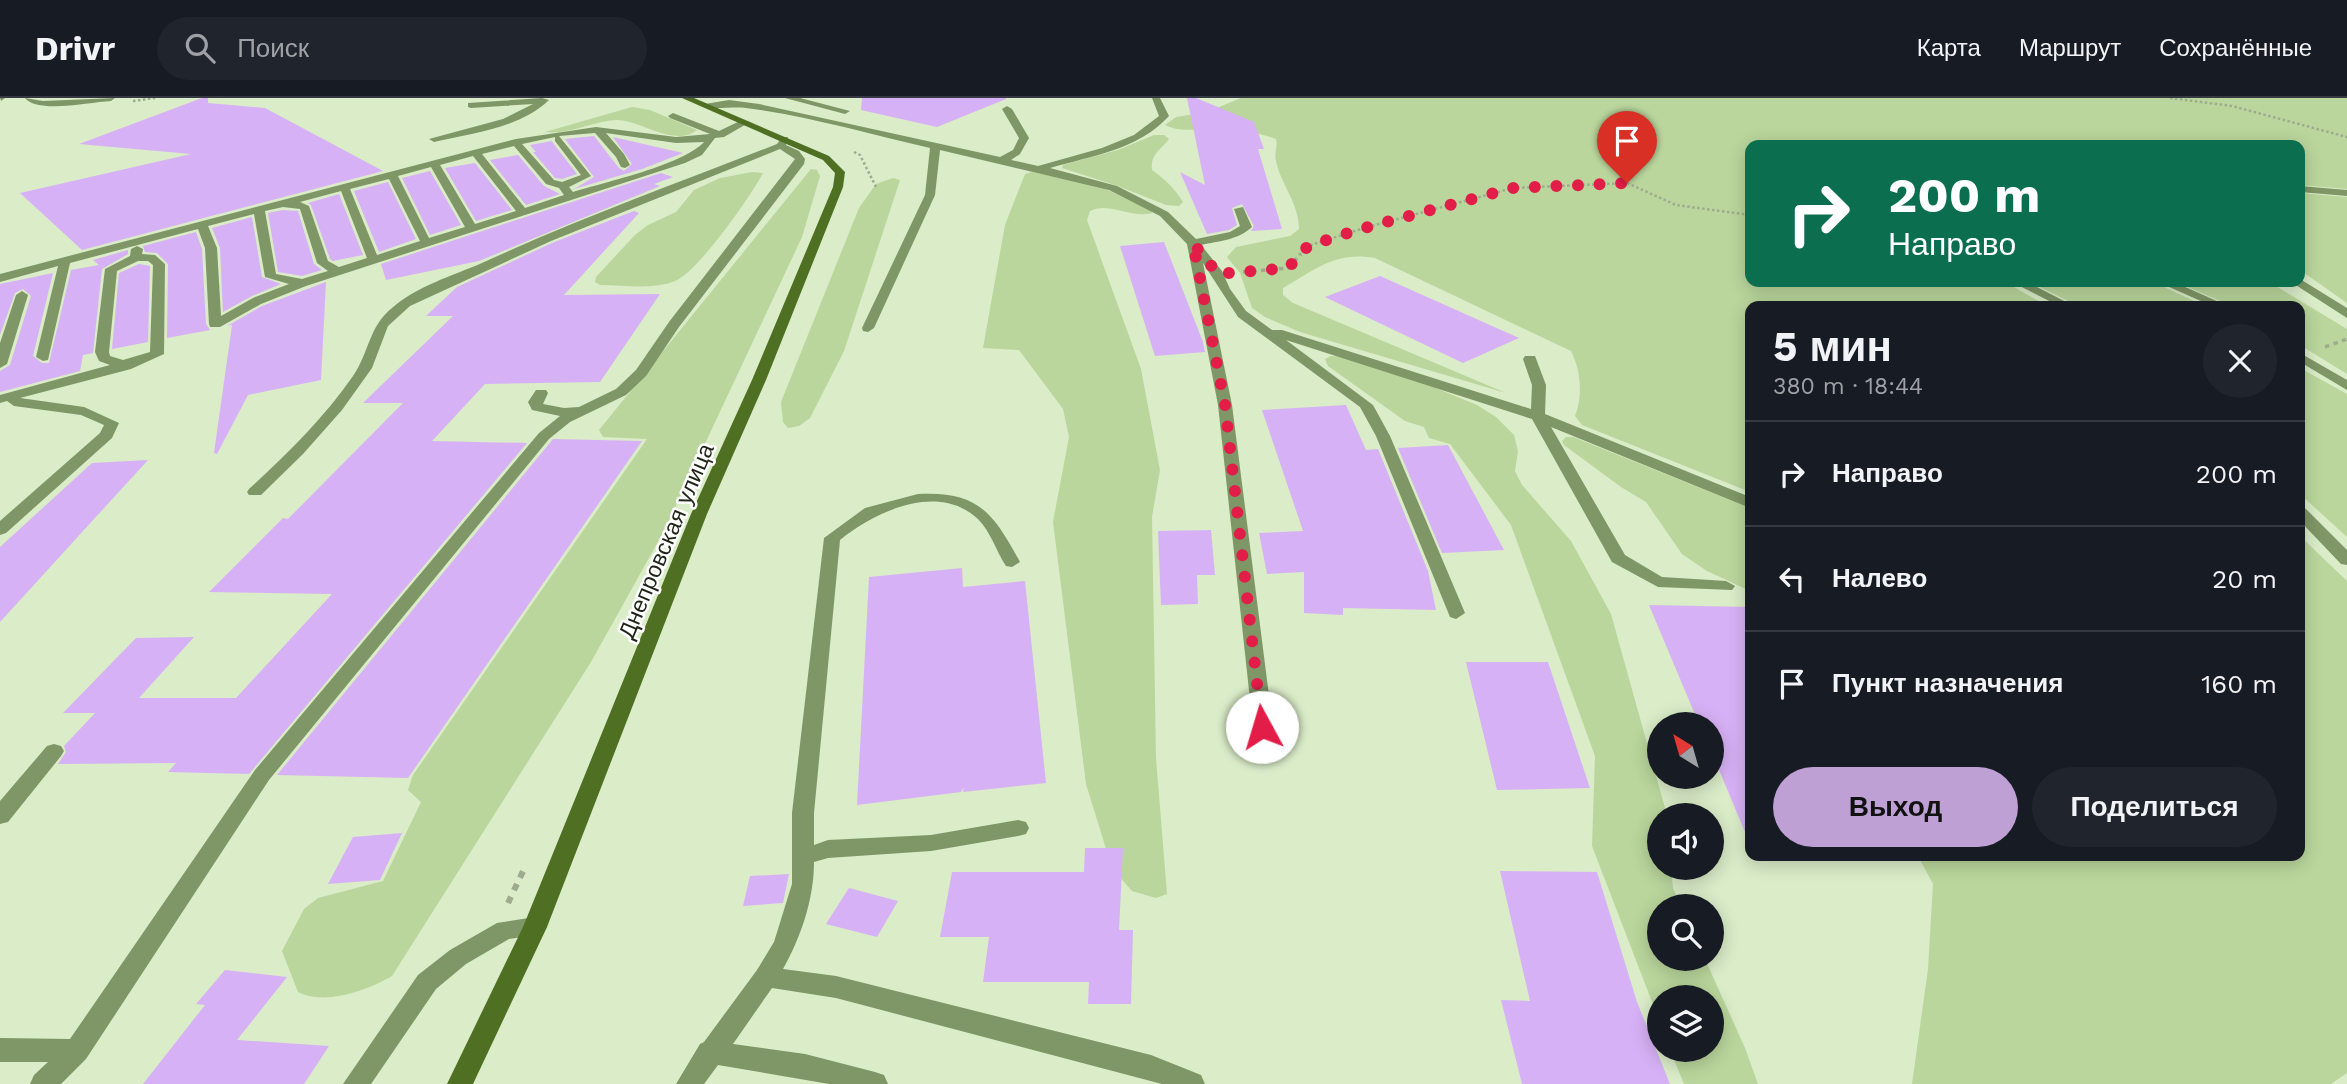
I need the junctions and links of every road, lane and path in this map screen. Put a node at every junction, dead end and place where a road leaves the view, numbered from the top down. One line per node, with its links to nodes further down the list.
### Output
1 (29, 98): 2 (lane)
2 (111, 98)
3 (687, 98): 9 (main road, Днепровская улица)
4 (789, 98): 11 (lane)
5 (1156, 98): 26 (lane)
6 (2170, 98): 16 (path)
7 (545, 99): 8 (lane); 17 (lane)
8 (471, 105)
9 (703, 105): 13 (main road, Днепровская улица); 21 (lane)
10 (1006, 109): 23 (lane)
11 (845, 111)
12 (673, 116): 15 (lane)
13 (745, 122): 15 (lane); 20 (main road, Днепровская улица)
14 (598, 130): 15 (lane); 19 (lane); 25 (lane)
15 (716, 137): 32 (lane)
16 (2347, 137)
17 (434, 139)
18 (558, 139): 29 (lane)
19 (516, 142): 22 (lane); 29 (lane)
20 (782, 142): 67 (lane); 69 (lane); 82 (main road, Днепровская улица)
21 (935, 147): 23 (lane); 57 (lane)
22 (474, 151): 24 (lane); 36 (lane)
23 (1003, 160): 26 (lane)
24 (433, 162): 27 (lane); 39 (lane)
25 (625, 165)
26 (1037, 169): 42 (lane)
27 (390, 173): 28 (lane); 41 (lane)
28 (344, 186): 33 (lane); 44 (lane)
29 (563, 186): 32 (lane)
30 (2305, 190): 31 (lane)
31 (2347, 194)
32 (571, 198): 36 (lane)
33 (274, 205): 34 (lane); 46 (lane)
34 (259, 209): 38 (lane); 49 (lane)
35 (1239, 209): 42 (lane)
36 (523, 214): 39 (lane)
37 (1745, 214): 47 (path)
38 (202, 224): 40 (lane); 49 (lane)
39 (472, 229): 41 (lane)
40 (138, 242): 43 (lane); 45 (lane)
41 (426, 243): 44 (lane)
42 (1193, 243): 47 (lane); 77 (lane)
43 (136, 258): 63 (lane); 63 (lane)
44 (373, 259): 46 (lane)
45 (65, 261): 48 (lane); 59 (lane)
46 (337, 271): 49 (lane)
47 (1218, 274): 58 (lane)
48 (0, 278)
49 (302, 283)
50 (2028, 287): 54 (lane)
51 (2176, 287): 55 (lane)
52 (2305, 287): 56 (lane)
53 (22, 295): 62 (lane)
54 (2058, 301)
55 (2210, 301)
56 (2347, 314)
57 (868, 328)
58 (1264, 329): 68 (lane); 76 (lane)
59 (43, 357)
60 (1530, 359): 68 (lane)
61 (2305, 360): 64 (lane)
62 (0, 364)
63 (126, 366): 66 (lane)
64 (2347, 386)
65 (541, 393): 67 (lane)
66 (0, 400): 72 (lane)
67 (593, 406): 85 (lane)
68 (1538, 416): 70 (lane); 75 (lane)
69 (255, 492)
70 (1745, 501)
71 (2305, 517): 73 (lane)
72 (0, 530)
73 (2347, 560)
74 (1012, 562): 81 (lane)
75 (1726, 586)
76 (1455, 612)
77 (1262, 727)
78 (54, 751): 79 (lane)
79 (0, 816)
80 (1018, 828): 81 (lane)
81 (803, 857): 83 (lane)
82 (535, 927): 89 (lane); 90 (main road, Днепровская улица)
83 (766, 977): 86 (lane); 87 (lane)
84 (0, 1050): 85 (lane)
85 (77, 1051): 88 (lane)
86 (709, 1052): 91 (lane); 92 (lane)
87 (1155, 1075): 93 (lane)
88 (43, 1084)
89 (356, 1084)
90 (460, 1084)
91 (689, 1084)
92 (875, 1084)
93 (1192, 1084)

